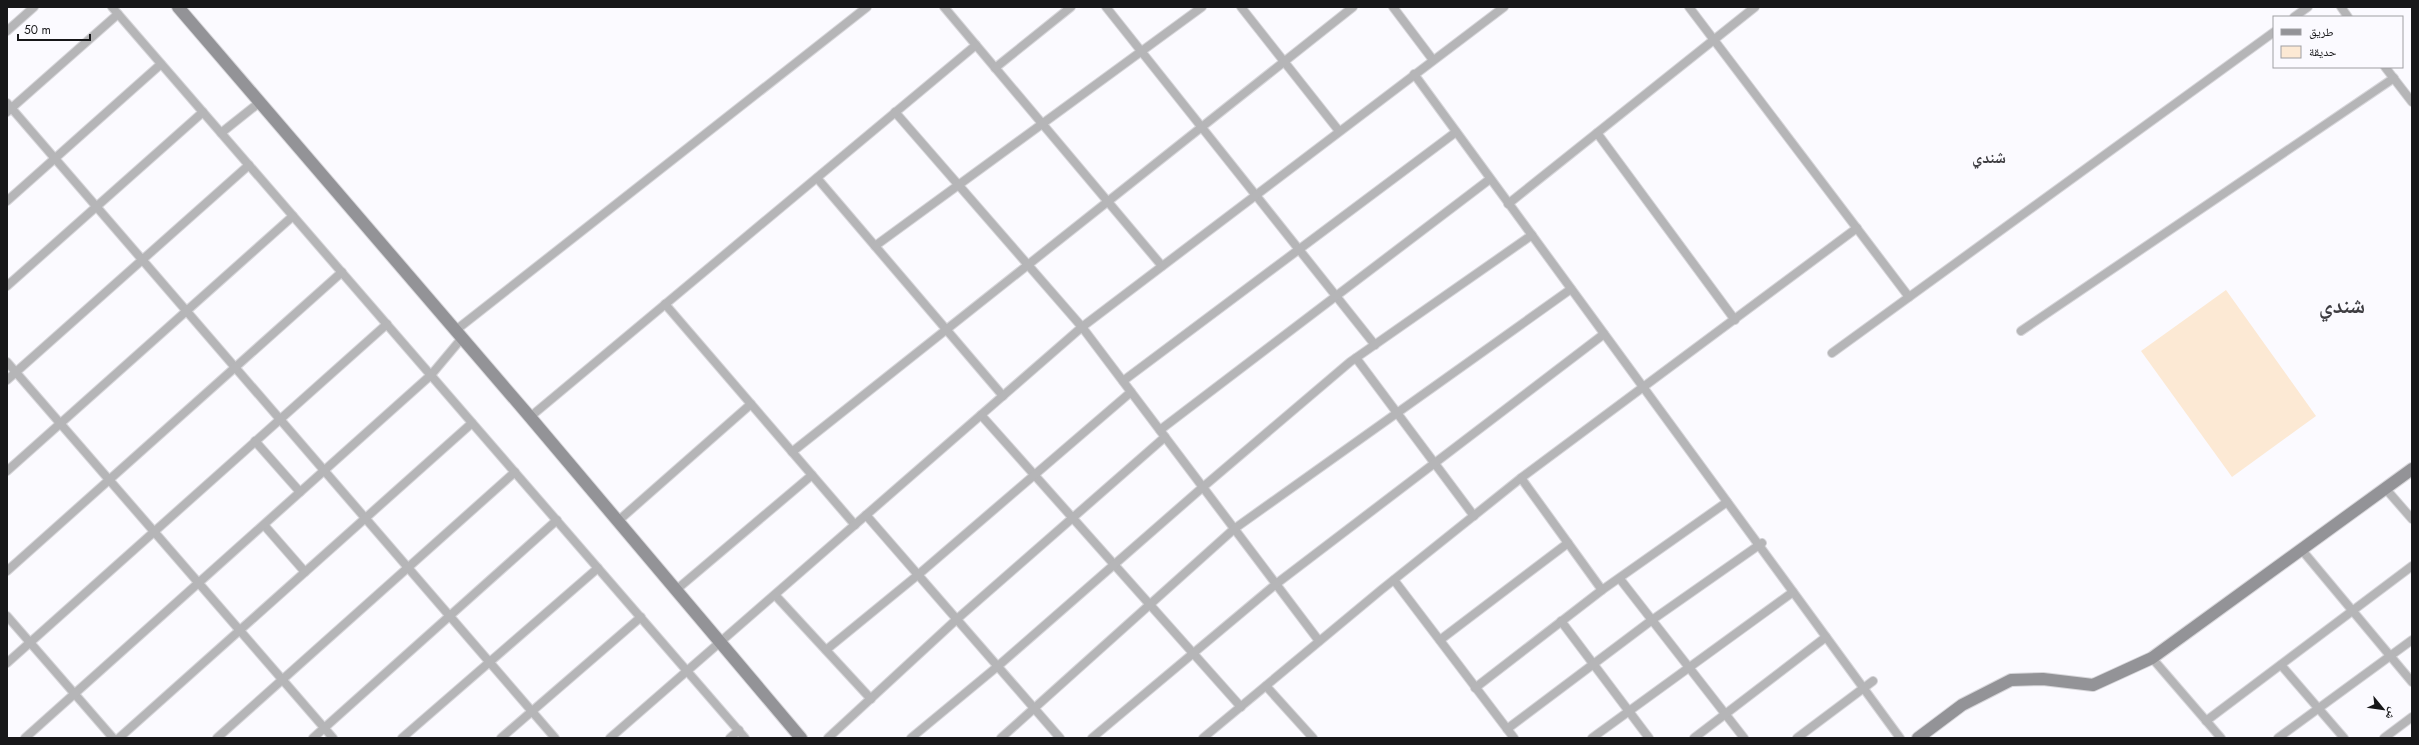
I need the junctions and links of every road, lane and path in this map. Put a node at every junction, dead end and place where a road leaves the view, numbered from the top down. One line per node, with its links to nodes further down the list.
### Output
1 (34, 7): 20 (street)
2 (112, 7): 17 (street)
3 (178, 7): 32 (street)
4 (867, 7): 73 (street)
5 (944, 7): 23 (street)
6 (1071, 7): 28 (street)
7 (1106, 7): 24 (street)
8 (1202, 7): 24 (street)
9 (1241, 7): 26 (street)
10 (1353, 7): 26 (street)
11 (1393, 7): 25 (street)
12 (1504, 7): 25 (street)
13 (1689, 7): 22 (street)
14 (1755, 7): 22 (street)
15 (2308, 7): 18 (street)
16 (2340, 7): 19 (street)
17 (118, 14): 27 (street); 34 (street)
18 (2295, 16)
19 (2347, 16)
20 (7, 31)
21 (2273, 33): 65 (street)
22 (1715, 39): 42 (street); 54 (street)
23 (976, 45): 28 (street); 36 (street)
24 (1141, 51): 37 (street); 38 (street)
25 (1433, 60): 30 (street)
26 (1284, 61): 38 (street); 39 (street)
27 (161, 64): 35 (street); 43 (street)
28 (995, 68): 37 (street)
29 (2387, 68): 31 (street)
30 (1414, 74): 39 (street); 40 (street)
31 (2394, 78): 33 (street); 72 (street)
32 (260, 102): 41 (street); 73 (street)
33 (2412, 102)
34 (8, 108): 43 (street)
35 (203, 112): 41 (street); 52 (street)
36 (895, 112): 45 (street); 47 (street)
37 (1042, 124): 47 (street); 50 (street)
38 (1202, 127): 48 (street); 50 (street)
39 (1339, 131): 48 (street)
40 (1456, 132): 46 (street); 57 (street)
41 (221, 133): 44 (street)
42 (1597, 133): 51 (street); 68 (street)
43 (55, 158): 49 (street); 52 (street)
44 (249, 165): 53 (street); 58 (street)
45 (817, 178): 56 (street); 66 (street)
46 (1490, 179): 51 (street); 64 (street)
47 (959, 185): 56 (street); 59 (street)
48 (1255, 195): 57 (street); 60 (street)
49 (7, 201)
50 (1108, 202): 59 (street); 60 (street)
51 (1508, 204): 55 (street)
52 (96, 206): 58 (street); 62 (street)
53 (293, 216): 61 (street); 67 (street)
54 (1857, 228): 65 (street); 68 (street)
55 (1532, 235): 63 (street); 75 (street)
56 (875, 246): 71 (street)
57 (1298, 249): 64 (street); 83 (street)
58 (142, 259): 67 (street); 80 (street)
59 (1028, 265): 70 (street); 71 (street)
60 (1162, 266): 70 (street)
61 (342, 272): 69 (street); 79 (street)
62 (7, 286)
63 (1571, 289): 74 (street); 88 (street)
64 (1336, 296): 75 (street); 94 (street)
65 (1909, 297): 76 (street)
66 (665, 304): 87 (street); 90 (street)
67 (187, 311): 79 (street); 92 (street)
68 (1735, 320): 84 (street)
69 (387, 324): 81 (street); 91 (street)
70 (1082, 327): 83 (street); 86 (street)
71 (946, 329): 86 (street); 96 (street)
72 (2020, 332)
73 (459, 334): 81 (street); 90 (street)
74 (1604, 334): 84 (street); 97 (street)
75 (1374, 345): 77 (street)
76 (1832, 354)
77 (1356, 358): 88 (street); 106 (street)
78 (7, 362): 80 (street)
79 (236, 367): 91 (street); 105 (street)
80 (16, 372): 82 (street); 92 (street)
81 (431, 375): 93 (street); 99 (street)
82 (7, 380)
83 (1123, 381): 85 (street)
84 (1643, 388): 104 (street); 109 (street)
85 (1131, 392): 94 (street); 103 (street)
86 (1003, 396): 89 (street)
87 (751, 404): 96 (street); 116 (street)
88 (1397, 413): 97 (street); 119 (street)
89 (981, 415): 103 (street); 110 (street)
90 (530, 417): 116 (street)
91 (280, 418): 95 (street); 99 (street)
92 (60, 423): 100 (street); 105 (street)
93 (472, 423): 101 (street); 112 (street)
94 (1162, 433): 106 (street); 113 (street)
95 (255, 441): 108 (street); 120 (street)
96 (792, 452): 102 (street)
97 (1434, 463): 111 (street); 134 (street)
98 (2412, 469): 107 (street)
99 (325, 470): 108 (street); 112 (street)
100 (7, 471)
101 (515, 472): 114 (street); 125 (street)
102 (812, 475): 118 (street); 135 (street)
103 (1035, 475): 113 (street); 130 (street)
104 (1521, 478): 111 (street); 121 (street)
105 (109, 480): 120 (street); 128 (street)
106 (1203, 487): 119 (street); 124 (street)
107 (2385, 488): 115 (street); 123 (street)
108 (300, 492): 117 (street)
109 (1727, 502): 122 (street); 131 (street)
110 (866, 515): 118 (street); 130 (street)
111 (1474, 516): 132 (street)
112 (366, 517): 125 (street); 129 (street)
113 (1073, 518): 124 (street); 144 (street)
114 (557, 520): 127 (street); 141 (street)
115 (2412, 520)
116 (618, 521): 135 (street)
117 (264, 525): 129 (street); 133 (street)
118 (855, 525): 138 (street)
119 (1234, 528): 134 (street); 139 (street)
120 (154, 531): 133 (street); 152 (street)
121 (1568, 543): 136 (street); 149 (street)
122 (1761, 545): 137 (street); 145 (street)
123 (2301, 549): 140 (street); 157 (street)
124 (1114, 564): 139 (street); 162 (street)
125 (409, 566): 141 (street); 165 (street)
126 (2412, 566): 140 (street)
127 (598, 568): 143 (street); 158 (street)
128 (7, 571)
129 (305, 572): 147 (street)
130 (919, 574): 144 (street); 154 (street)
131 (1620, 579): 136 (street); 145 (street)
132 (1394, 580): 149 (street); 151 (street)
133 (198, 583): 147 (street); 171 (street)
134 (1276, 584): 151 (street); 155 (street)
135 (676, 590): 153 (street)
136 (1602, 590): 146 (street)
137 (1793, 592): 148 (street); 163 (street)
138 (775, 595): 153 (street); 154 (street)
139 (1150, 604): 155 (street); 175 (street)
140 (2352, 611): 156 (street); 161 (street)
141 (450, 615): 158 (street); 181 (street)
142 (7, 616): 152 (street)
143 (641, 617): 164 (street); 176 (street)
144 (957, 619): 162 (street); 172 (street)
145 (1652, 620): 160 (street); 163 (street)
146 (1561, 621): 160 (street); 169 (street)
147 (240, 630): 165 (street); 187 (street)
148 (1826, 637): 170 (street); 178 (street)
149 (1440, 640): 169 (street)
150 (2412, 640): 156 (street)
151 (1320, 641): 168 (street)
152 (30, 642): 159 (street); 171 (street)
153 (721, 643): 164 (street); 197 (street)
154 (826, 650): 172 (street)
155 (1193, 653): 173 (street); 202 (street)
156 (2390, 656): 167 (street); 174 (street)
157 (2152, 658): 180 (street); 211 (street)
158 (490, 661): 176 (street); 191 (street)
159 (7, 663)
160 (1593, 664): 177 (street); 182 (street)
161 (2281, 665): 174 (street); 180 (street)
162 (998, 666): 175 (street); 199 (street)
163 (1690, 668): 177 (street); 178 (street)
164 (688, 672): 183 (street); 194 (street)
165 (282, 679): 181 (street); 188 (street)
166 (1873, 681): 170 (street)
167 (2412, 682)
168 (1266, 686): 173 (street); 184 (street)
169 (1476, 688): 182 (street)
170 (1863, 688): 209 (street); 210 (street)
171 (74, 694): 185 (street); 186 (street)
172 (872, 698): 198 (street)
173 (1241, 707): 203 (street)
174 (2318, 708): 213 (street); 214 (street)
175 (1034, 709): 200 (street); 201 (street)
176 (533, 710): 192 (street); 193 (street)
177 (1629, 711): 205 (street); 206 (street)
178 (1725, 713): 207 (street); 208 (street)
179 (2412, 717): 215 (street)
180 (2206, 721): 212 (street)
181 (324, 728): 189 (street); 190 (street)
182 (1507, 729): 204 (street)
183 (739, 730): 195 (street); 196 (street)
184 (1310, 737)
185 (25, 738)
186 (113, 738)
187 (119, 738)
188 (216, 738)
189 (312, 738)
190 (333, 738)
191 (402, 738)
192 (501, 738)
193 (555, 738)
194 (610, 738)
195 (730, 738)
196 (745, 738)
197 (801, 738)
198 (828, 738)
199 (911, 738)
200 (1001, 738)
201 (1060, 738)
202 (1092, 738)
203 (1203, 738)
204 (1514, 738)
205 (1592, 738)
206 (1649, 738)
207 (1694, 738)
208 (1744, 738)
209 (1797, 738)
210 (1900, 738)
211 (1918, 738)
212 (2221, 738)
213 (2278, 738)
214 (2344, 738)
215 (2384, 738)

